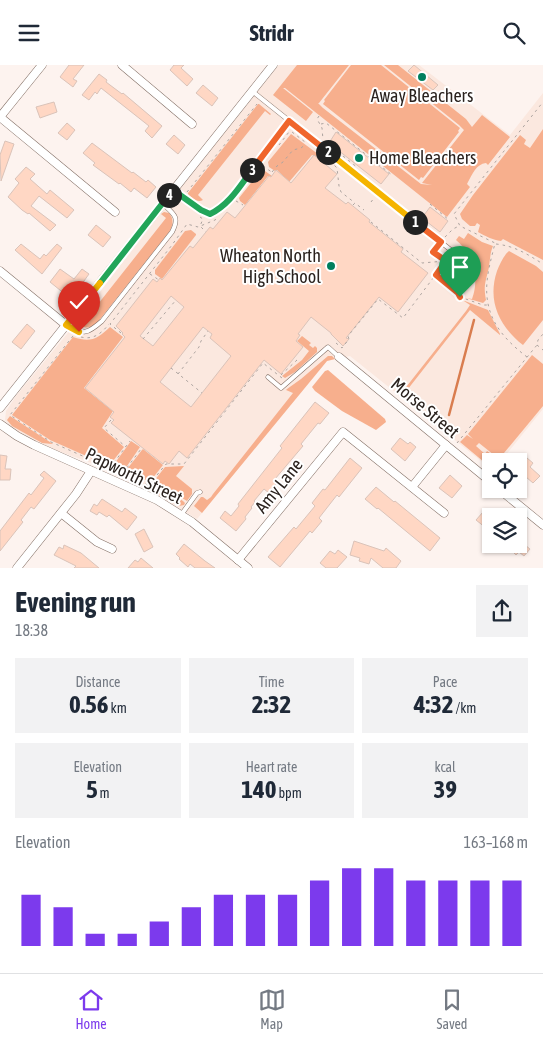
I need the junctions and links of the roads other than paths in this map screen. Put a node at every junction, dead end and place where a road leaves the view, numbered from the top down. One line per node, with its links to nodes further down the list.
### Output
1 (42, 65): 5 (street)
2 (122, 65): 7 (street)
3 (273, 65): 4 (street)
4 (252, 91): 6 (lane); 8 (street)
5 (0, 117): 10 (street)
6 (289, 121): 8 (lane); 11 (lane)
7 (192, 124)
8 (173, 190): 9 (street)
9 (163, 204): 13 (street); 13 (lane)
10 (115, 212)
11 (452, 251)
12 (0, 271): 13 (street)
13 (66, 325): 16 (street)
14 (340, 357): 15 (lane); 18 (street, Morse Street)
15 (268, 377)
16 (0, 408)
17 (3, 421): 19 (street, Papworth Street)
18 (449, 447): 20 (street, Morse Street); 21 (street)
19 (91, 471): 24 (street); 26 (street, Papworth Street)
20 (482, 474)
21 (412, 487): 25 (street); 29 (street, Amy Lane)
22 (200, 492): 26 (lane)
23 (510, 498): 27 (street)
24 (61, 513): 28 (street); 30 (street)
25 (444, 513)
26 (181, 515): 29 (street, Papworth Street)
27 (543, 525)
28 (112, 549)
29 (238, 560): 31 (street, Papworth Street)
30 (17, 568)
31 (248, 568)

